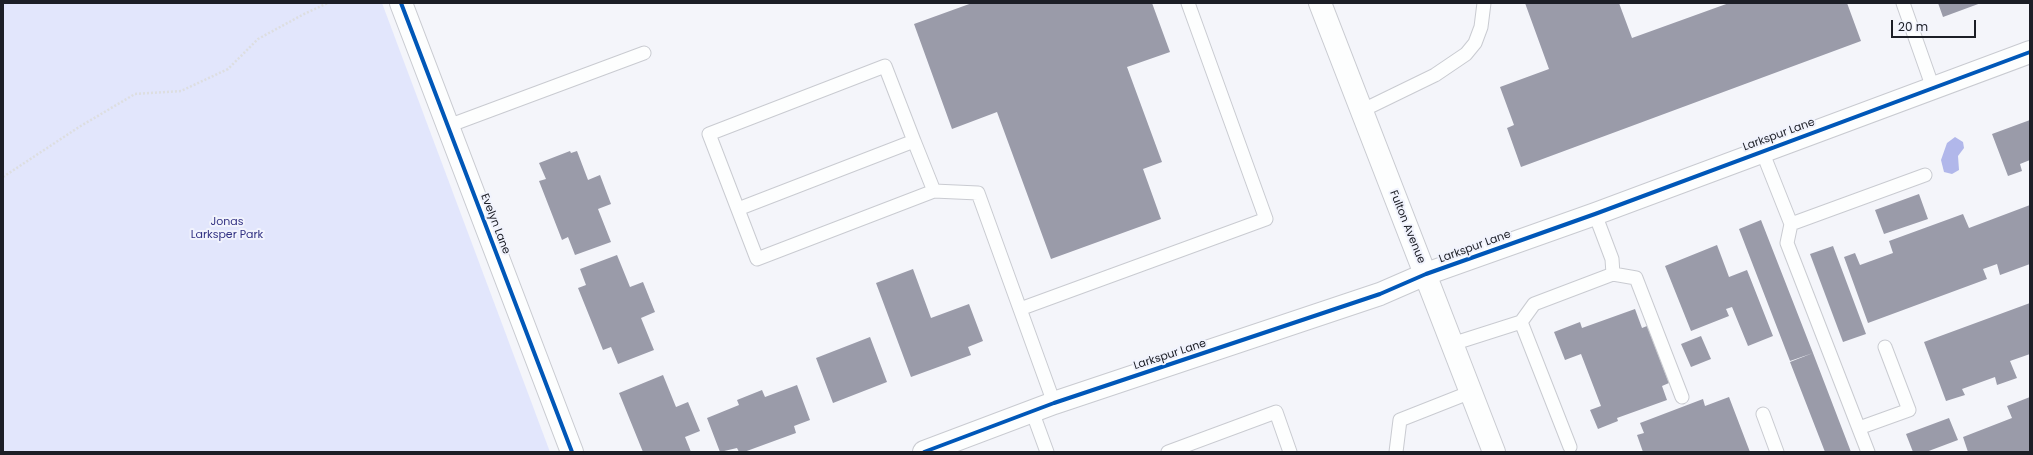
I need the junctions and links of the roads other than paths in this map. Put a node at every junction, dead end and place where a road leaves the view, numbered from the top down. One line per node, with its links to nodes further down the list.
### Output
1 (401, 3): 10 (street, Evelyn Lane)
2 (1188, 3): 20 (lane)
3 (1320, 3): 9 (street, Fulton Avenue)
4 (1484, 3): 9 (lane)
5 (1903, 3): 8 (lane)
6 (2030, 52): 8 (street, Larkspur Lane)
7 (644, 53): 10 (lane)
8 (1933, 88): 12 (street, Larkspur Lane)
9 (1361, 111): 18 (street, Fulton Avenue)
10 (448, 126): 32 (street, Evelyn Lane)
11 (914, 141): 14 (lane); 15 (lane); 15 (lane)
12 (1762, 151): 16 (street, Larkspur Lane); 17 (lane)
13 (1925, 175): 17 (lane)
14 (934, 191): 15 (lane); 20 (lane)
15 (738, 209)
16 (1594, 214): 18 (street, Larkspur Lane); 19 (lane)
17 (1790, 224): 29 (lane)
18 (1426, 274): 22 (street, Fulton Avenue); 26 (street, Larkspur Lane)
19 (1613, 274): 21 (lane); 25 (lane)
20 (1020, 309): 26 (lane)
21 (1521, 322): 22 (lane); 30 (lane)
22 (1452, 344): 24 (street, Fulton Avenue)
23 (1885, 347): 29 (lane)
24 (1471, 392): 37 (lane); 38 (street, Fulton Avenue)
25 (1682, 397)
26 (1054, 403): 27 (street, Larkspur Lane)
27 (1032, 411): 33 (street, Larkspur Lane); 34 (lane)
28 (1762, 414): 39 (lane)
29 (1859, 428): 40 (lane)
30 (1570, 447)
31 (1190, 448): 35 (lane); 36 (lane)
32 (572, 452)
33 (924, 452)
34 (1047, 452)
35 (1168, 452)
36 (1290, 452)
37 (1396, 452)
38 (1494, 452)
39 (1777, 452)
40 (1868, 452)

